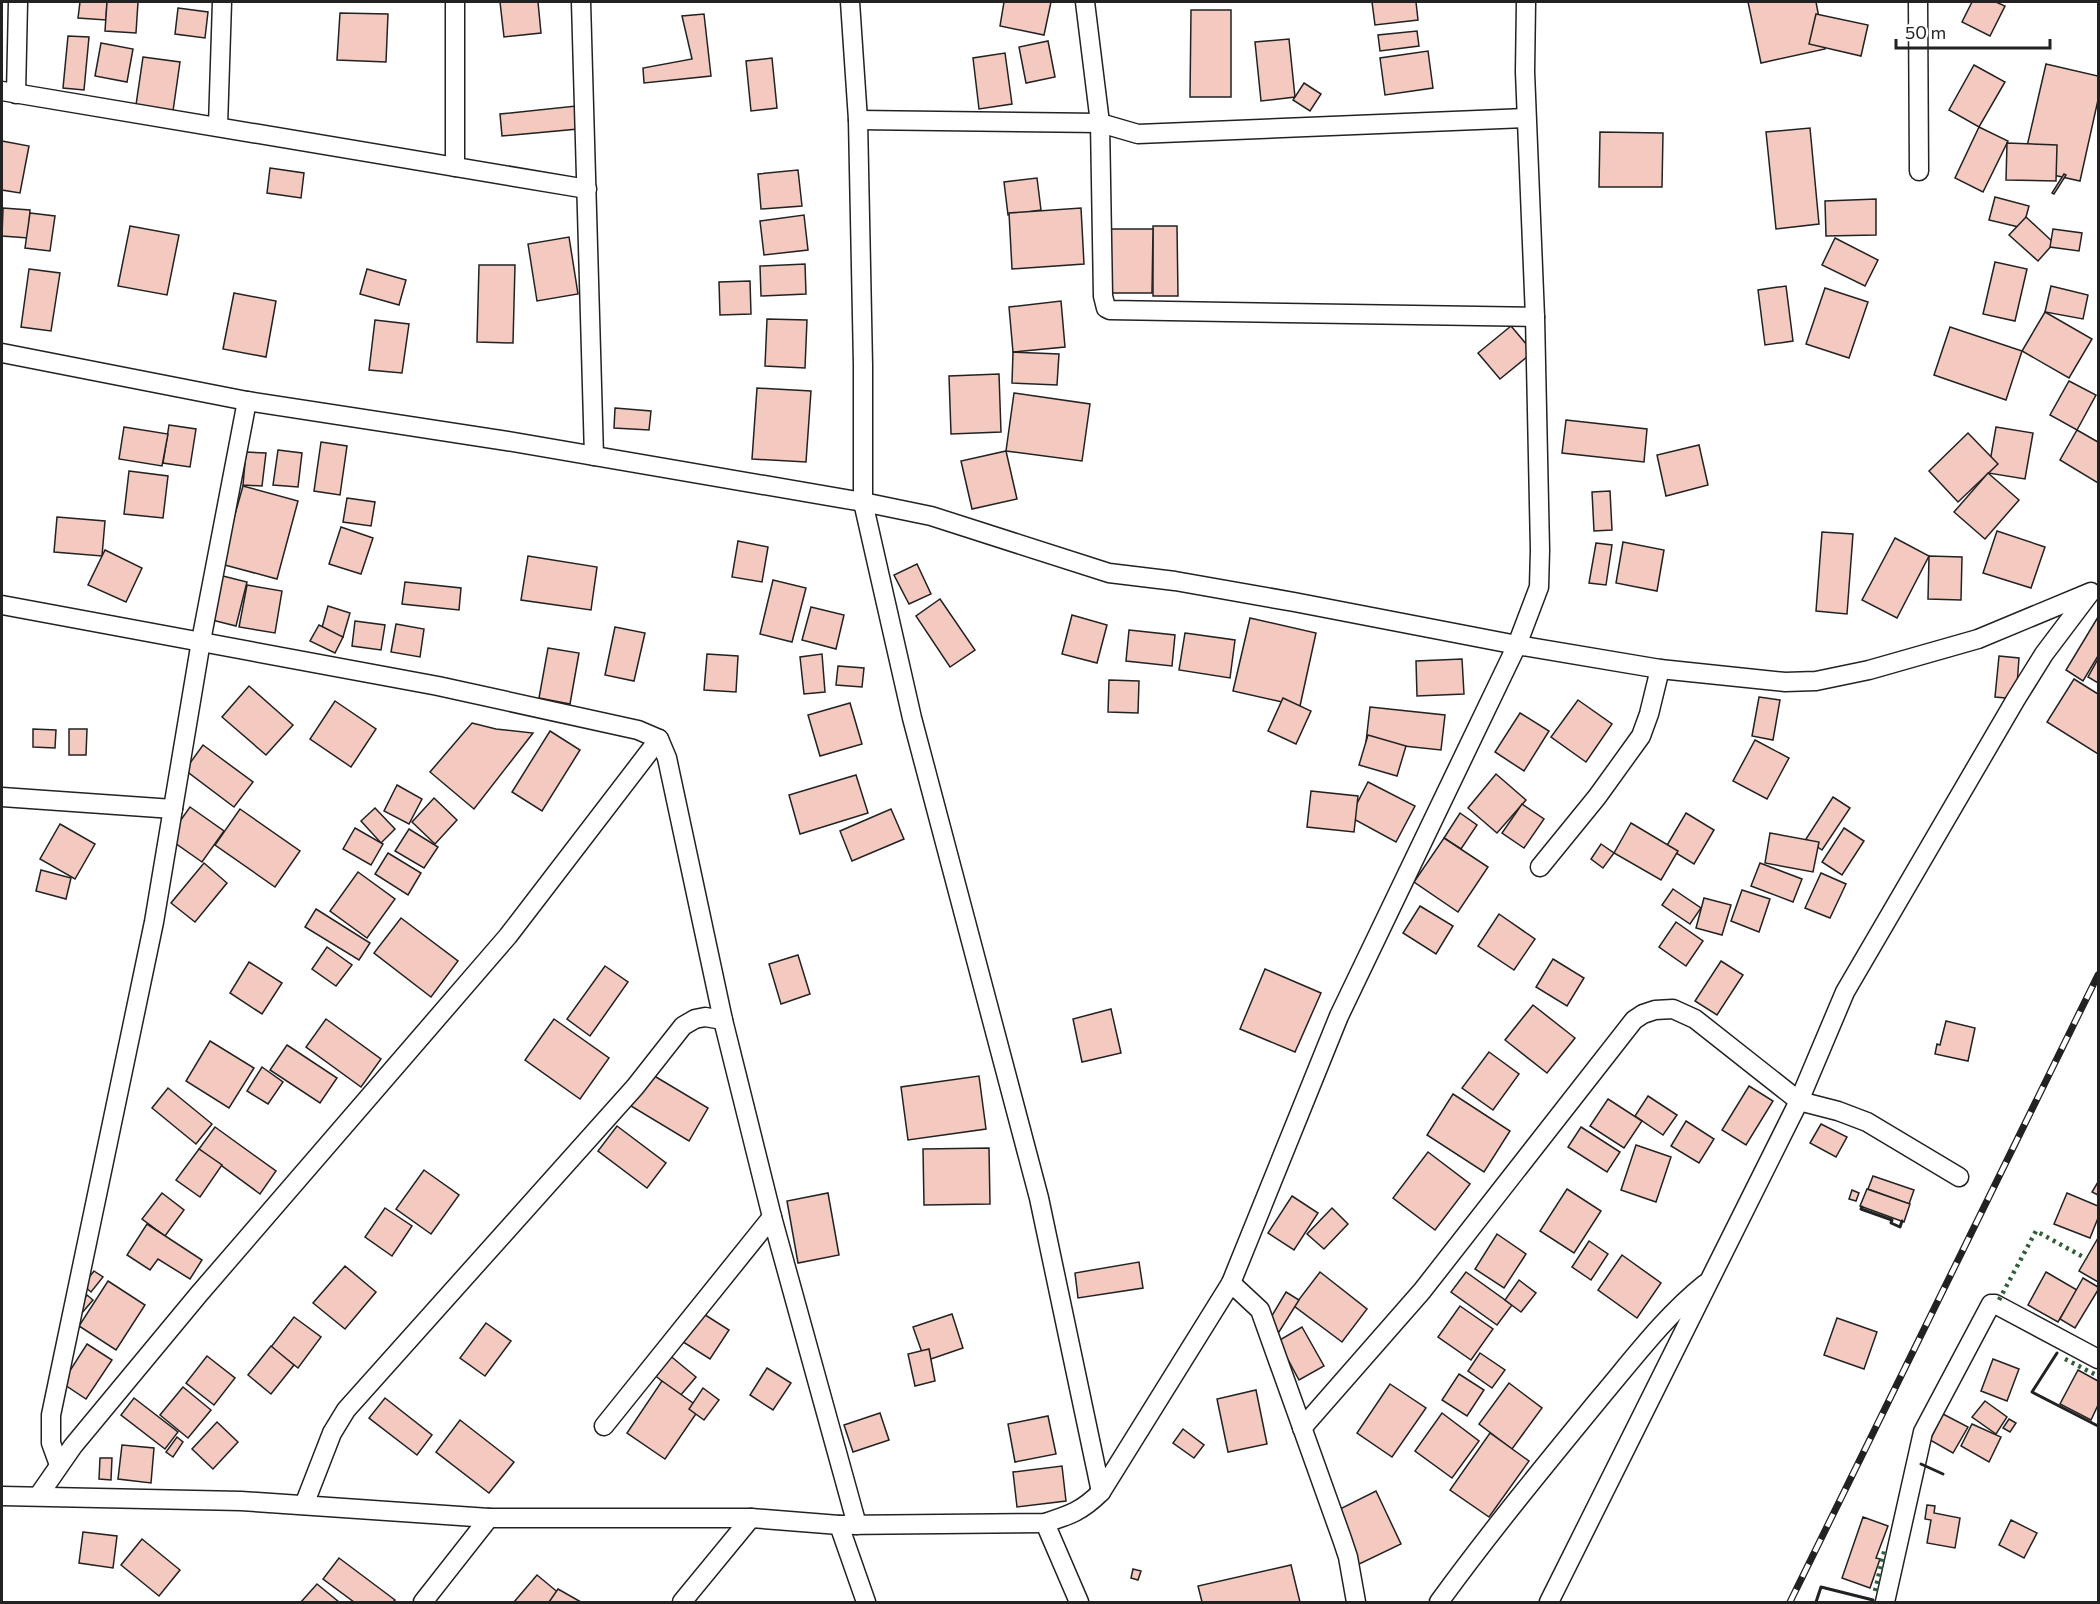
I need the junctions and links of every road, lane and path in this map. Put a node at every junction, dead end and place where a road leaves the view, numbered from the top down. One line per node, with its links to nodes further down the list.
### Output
1 (18, 2): 9 (street)
2 (222, 2): 13 (street)
3 (455, 2): 14 (street)
4 (582, 2): 16 (street)
5 (850, 2): 11 (street)
6 (1086, 2): 12 (street)
7 (1526, 2): 10 (street)
8 (1917, 2): 15 (street)
9 (9, 92): 13 (street)
10 (1526, 118): 12 (street); 17 (street)
11 (858, 120): 12 (street); 21 (street)
12 (1100, 123): 17 (street)
13 (218, 126): 14 (street)
14 (455, 167): 16 (street)
15 (1919, 171)
16 (587, 189): 20 (street)
17 (1534, 317): 25 (street)
18 (2, 353): 19 (street)
19 (247, 402): 20 (street); 24 (street)
20 (594, 456): 21 (street)
21 (863, 502): 25 (street); 41 (street)
22 (2095, 589): 26 (street); 32 (street)
23 (2, 605): 24 (street)
24 (201, 641): 27 (street); 29 (street)
25 (1517, 645): 26 (street); 36 (street)
26 (1660, 669): 30 (street)
27 (659, 739): 31 (street); 40 (street)
28 (2, 797): 29 (street)
29 (173, 809): 40 (street)
30 (1540, 867)
31 (723, 1020): 34 (street); 44 (street)
32 (1799, 1101): 33 (street); 35 (street); 39 (street)
33 (1959, 1177)
34 (772, 1217): 38 (street); 48 (street)
35 (1711, 1280): 54 (street); 55 (street)
36 (1231, 1283): 39 (street); 41 (street)
37 (2098, 1359): 56 (street)
38 (604, 1426)
39 (1302, 1428): 53 (street)
40 (59, 1465): 42 (street)
41 (1101, 1492): 47 (street)
42 (39, 1495): 43 (street); 44 (street)
43 (2, 1496)
44 (304, 1505): 45 (street)
45 (489, 1518): 46 (street); 49 (street)
46 (751, 1518): 48 (street); 50 (street)
47 (1046, 1523): 48 (street); 52 (street)
48 (848, 1525): 51 (street)
49 (423, 1602)
50 (682, 1602)
51 (866, 1602)
52 (1079, 1602)
53 (1356, 1602)
54 (1439, 1602)
55 (1549, 1602)
56 (1885, 1602)

